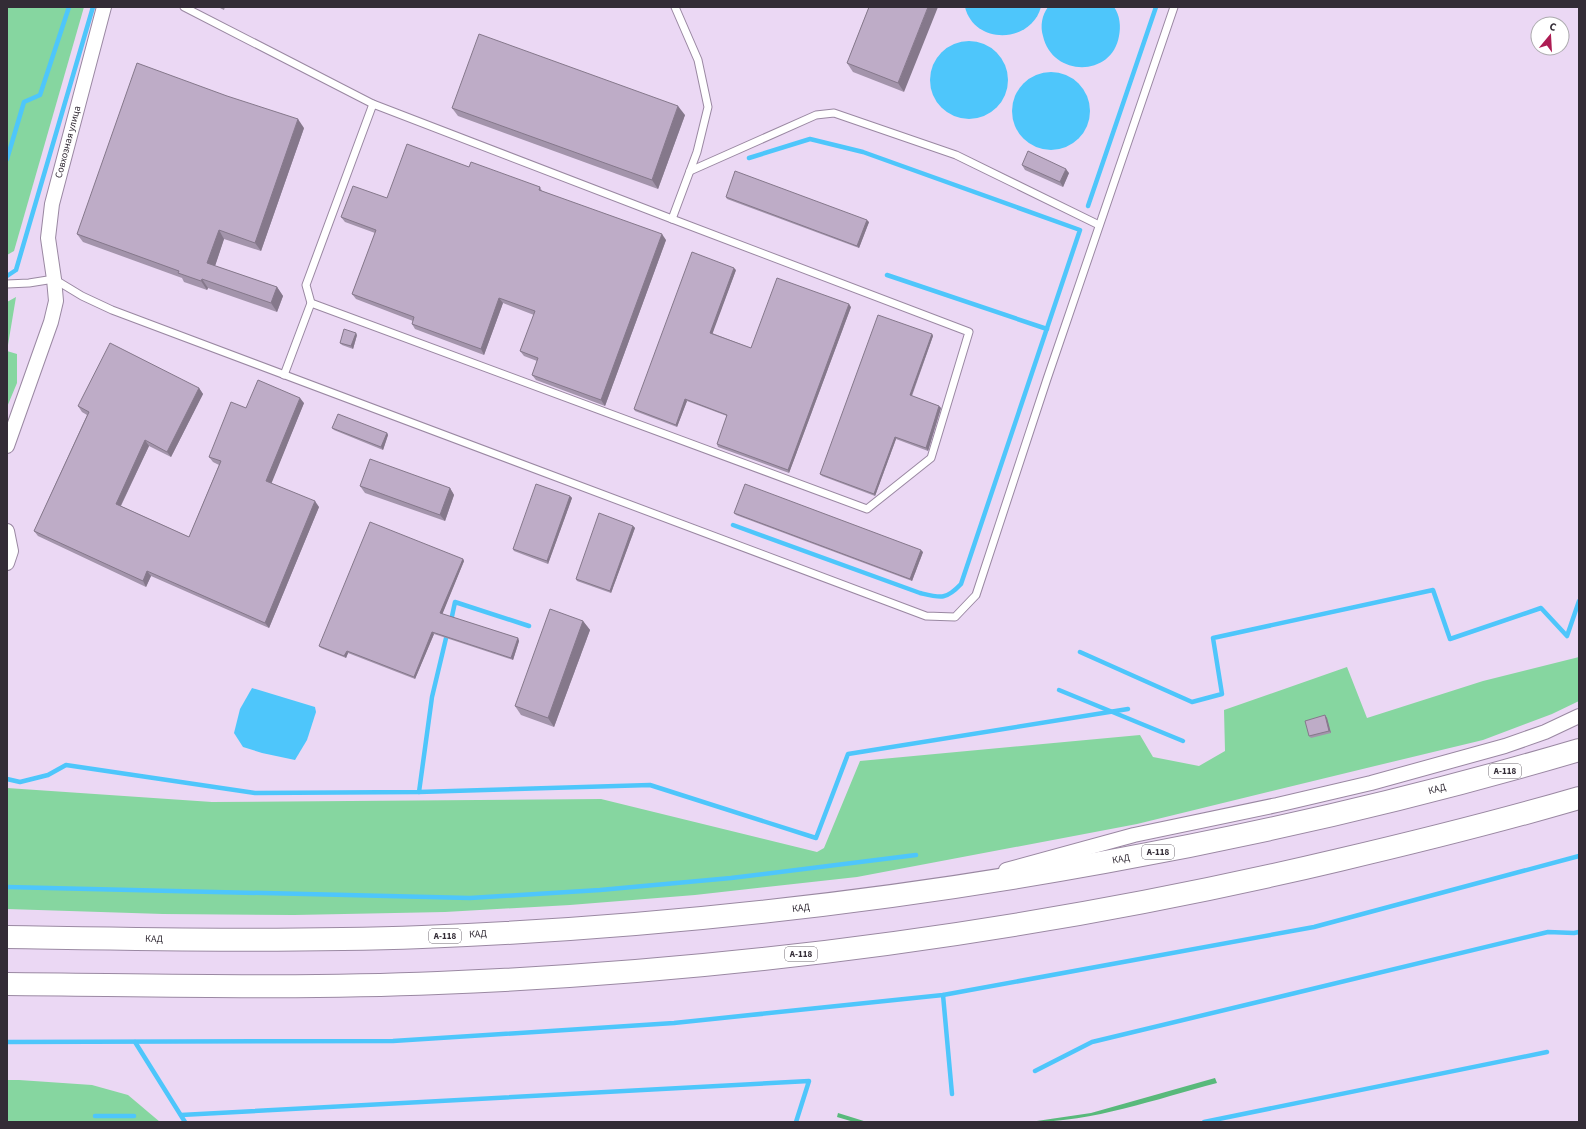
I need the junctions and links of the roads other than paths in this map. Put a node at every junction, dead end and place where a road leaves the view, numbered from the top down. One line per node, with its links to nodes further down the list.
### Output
1 (104, 7): 9 (street, Совхозная улица)
2 (184, 7): 5 (lane)
3 (674, 7): 6 (lane)
4 (1174, 7): 8 (lane)
5 (373, 104): 7 (lane); 11 (lane)
6 (690, 170): 7 (lane); 8 (lane)
7 (672, 219): 11 (lane)
8 (1099, 225): 12 (lane)
9 (54, 279): 10 (lane); 12 (lane); 13 (street, Совхозная улица)
10 (7, 284)
11 (311, 303): 12 (lane)
12 (284, 375)
13 (7, 446)
14 (7, 531): 15 (street)
15 (7, 563)
16 (1579, 716): 19 (street)
17 (1579, 750): 19 (highway, КАД / А-118)
18 (1579, 798): 21 (highway, А-118)
19 (928, 892): 20 (highway, КАД / А-118)
20 (7, 937)
21 (7, 984)

